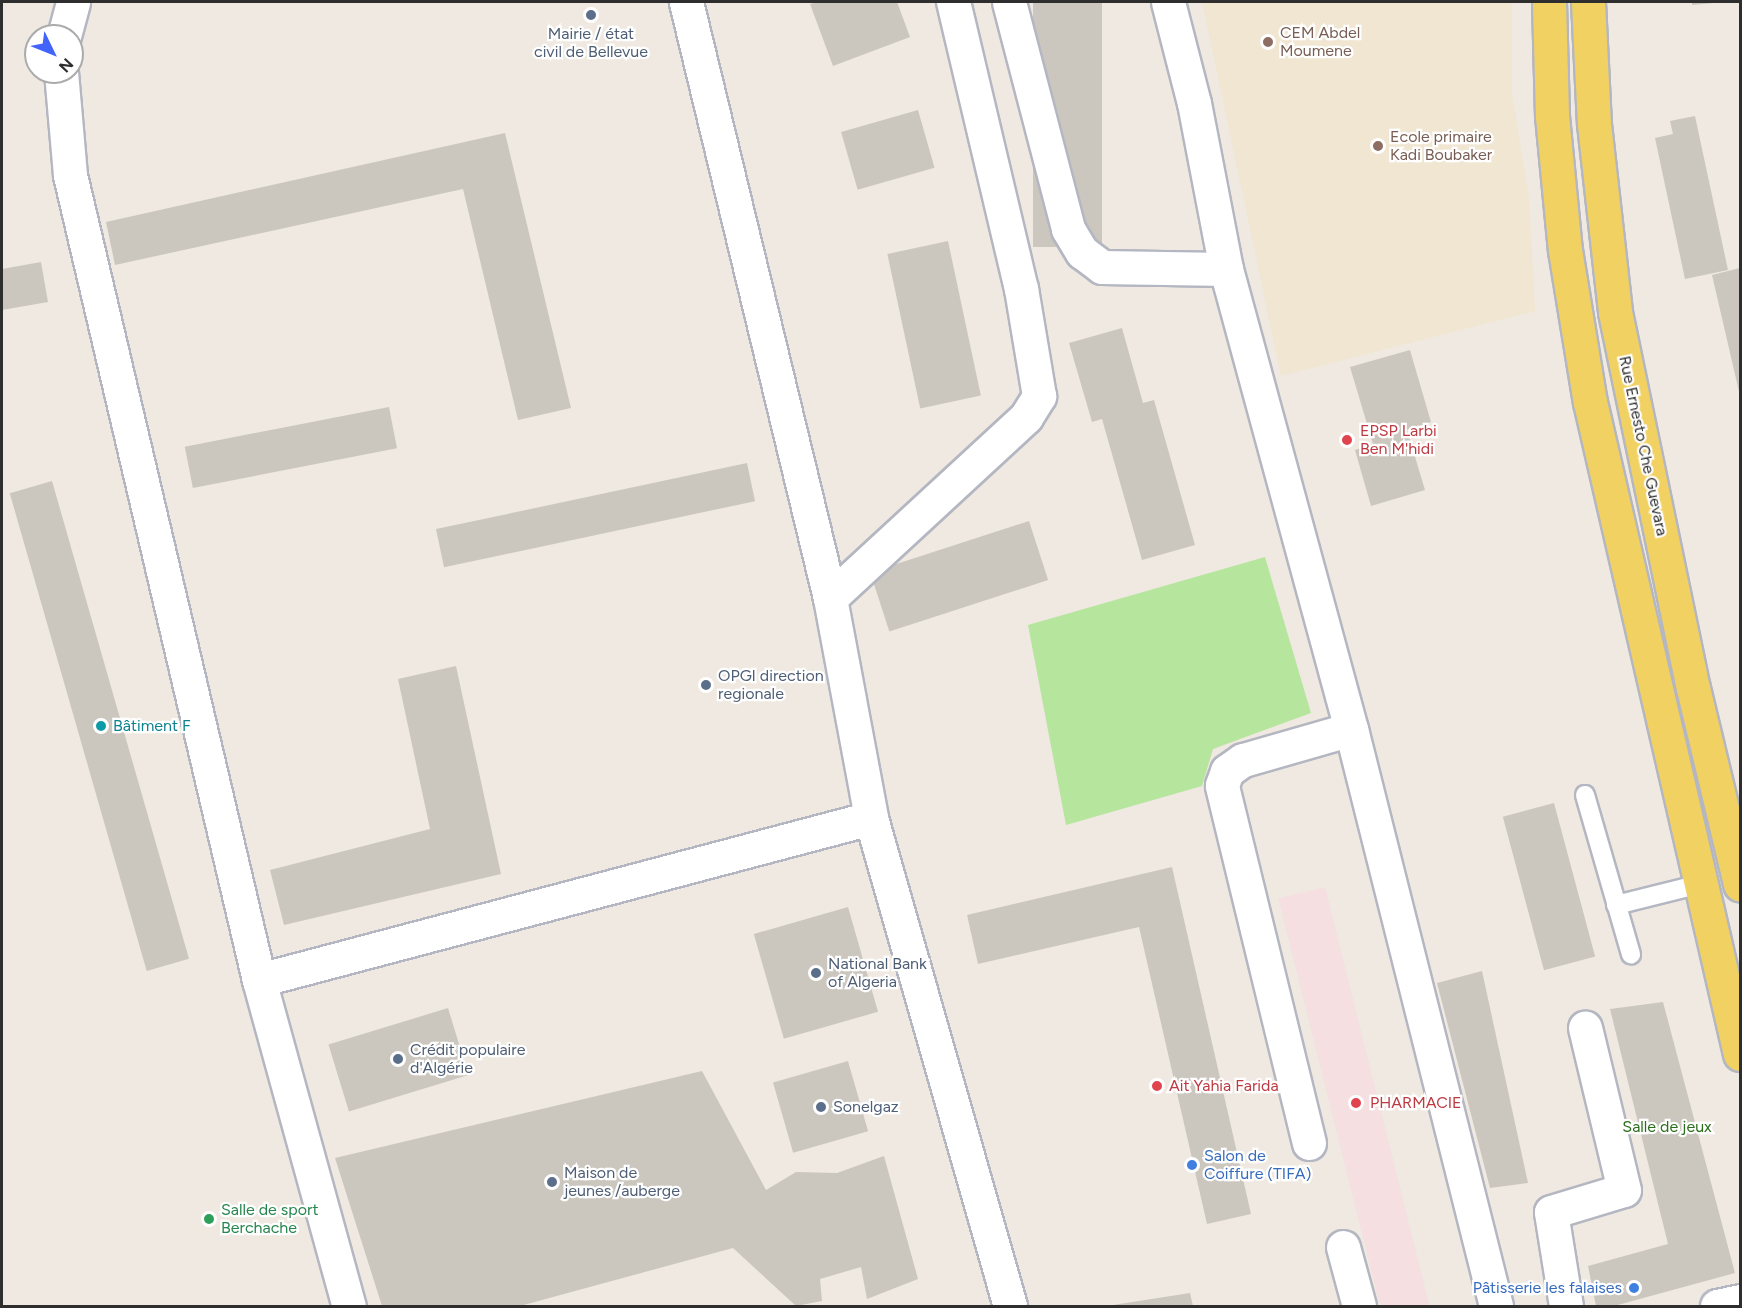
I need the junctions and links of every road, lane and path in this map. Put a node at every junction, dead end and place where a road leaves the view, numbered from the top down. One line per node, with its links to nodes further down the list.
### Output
1 (54, 2): 9 (street)
2 (73, 2): 10 (street)
3 (686, 2): 13 (street)
4 (953, 2): 13 (street)
5 (1009, 2): 12 (street)
6 (1168, 2): 12 (street)
7 (1549, 2): 17 (main road)
8 (1588, 2): 18 (main road, Rue Ernesto Che Guevara)
9 (56, 24)
10 (67, 24)
11 (62, 84): 21 (street)
12 (1226, 269): 14 (street)
13 (830, 598): 16 (street)
14 (1351, 729): 24 (street); 30 (street)
15 (1585, 795): 19 (lane)
16 (871, 818): 21 (street); 28 (street)
17 (1704, 883): 19 (lane); 23 (main road)
18 (1740, 884)
19 (1616, 904): 20 (lane)
20 (1631, 954)
21 (259, 981): 27 (street)
22 (1585, 1028): 31 (street)
23 (1740, 1054)
24 (1309, 1143)
25 (1343, 1247): 29 (street)
26 (1740, 1301): 32 (street)
27 (349, 1306)
28 (1010, 1306)
29 (1359, 1306)
30 (1496, 1306)
31 (1566, 1306)
32 (1717, 1306)

